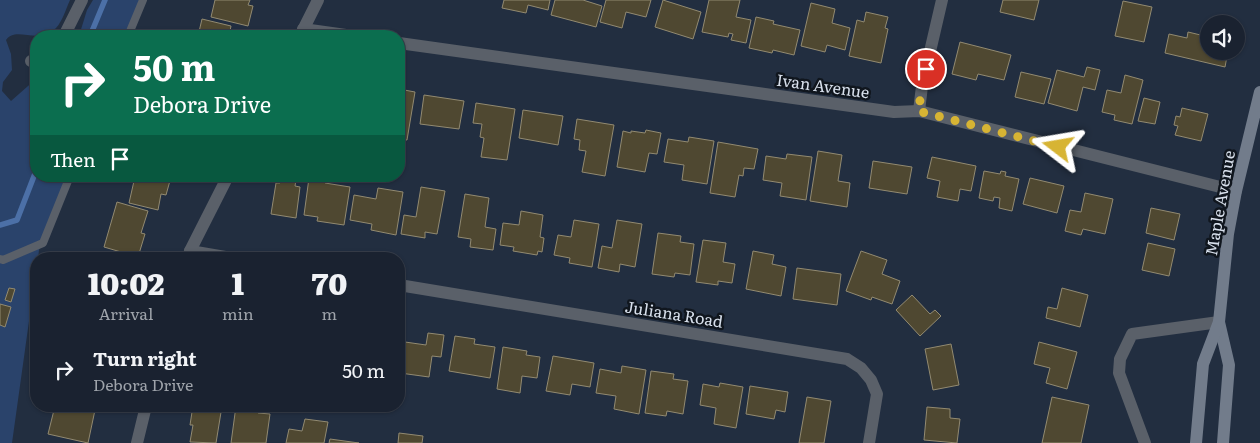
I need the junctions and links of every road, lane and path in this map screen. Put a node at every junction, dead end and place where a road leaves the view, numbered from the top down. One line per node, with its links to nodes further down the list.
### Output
1 (82, 0): 5 (street)
2 (143, 0): 6 (lane)
3 (318, 0): 7 (street)
4 (942, 0): 10 (street)
5 (67, 30)
6 (130, 30)
7 (303, 30)
8 (405, 44): 10 (street, Ivan Avenue)
9 (1260, 92): 13 (street, Maple Avenue)
10 (918, 111): 13 (street, Ivan Avenue)
11 (68, 182): 15 (lane)
12 (225, 182): 14 (street)
13 (1236, 191): 17 (street, Maple Avenue)
14 (190, 252)
15 (0, 259)
16 (405, 287): 20 (street, Juliana Road)
17 (1219, 322): 21 (street); 22 (street, Maple Avenue); 23 (street, Maple Avenue)
18 (145, 412): 19 (street)
19 (137, 443)
20 (869, 443)
21 (1145, 443)
22 (1196, 443)
23 (1223, 443)

